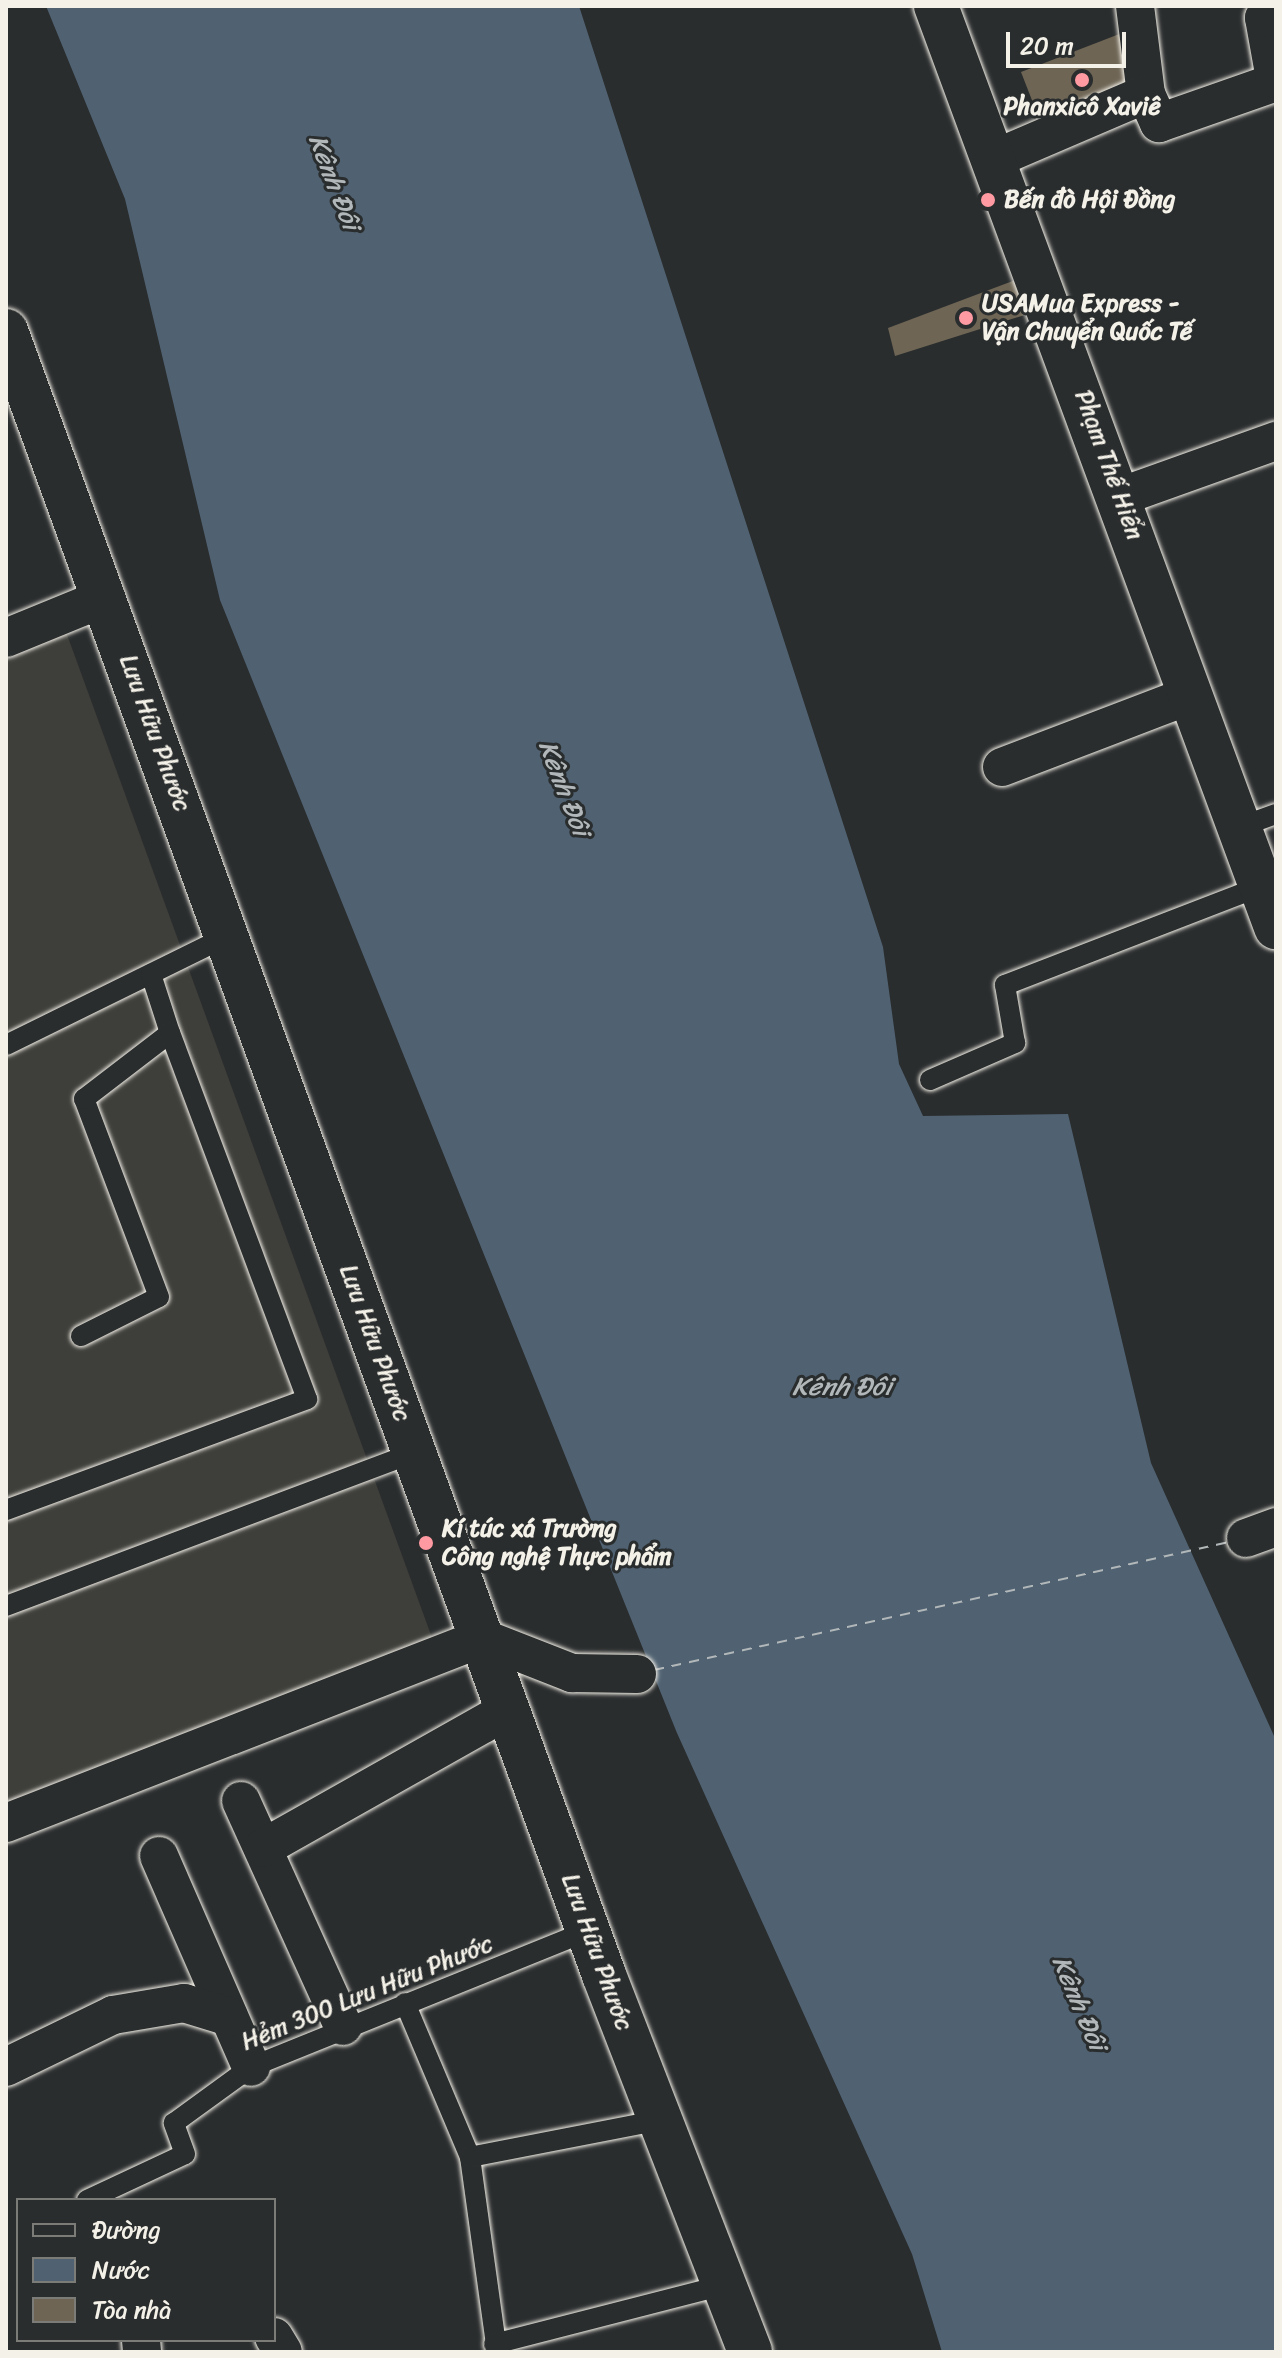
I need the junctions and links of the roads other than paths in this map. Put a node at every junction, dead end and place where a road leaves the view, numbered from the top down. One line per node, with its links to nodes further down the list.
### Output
1 (936, 6): 6 (street, Phạm Thế Hiển)
2 (1135, 6): 5 (street)
3 (1276, 14): 4 (street)
4 (1276, 81): 5 (street)
5 (1146, 94): 6 (street)
6 (994, 159): 9 (street, Phạm Thế Hiển)
7 (6, 331): 10 (street, Lưu Hữu Phước)
8 (1276, 441): 9 (street)
9 (1122, 496): 12 (street, Phạm Thế Hiển)
10 (106, 597): 11 (street); 16 (street, Lưu Hữu Phước)
11 (6, 638)
12 (1193, 694): 13 (street); 14 (street, Phạm Thế Hiển)
13 (1002, 767)
14 (1258, 820): 15 (street, Phạm Thế Hiển)
15 (1270, 906): 20 (lane)
16 (228, 936): 17 (lane); 22 (street, Lưu Hữu Phước)
17 (151, 974): 18 (lane); 19 (lane)
18 (170, 1033): 21 (lane); 23 (lane)
19 (6, 1045)
20 (930, 1080)
21 (81, 1336)
22 (415, 1452): 24 (lane); 25 (street, Lưu Hữu Phước)
23 (6, 1510)
24 (6, 1606)
25 (482, 1638): 26 (street); 27 (street, Lưu Hữu Phước); 29 (street)
26 (637, 1674)
27 (508, 1710): 30 (street); 32 (street, Lưu Hữu Phước)
28 (241, 1801): 30 (street)
29 (6, 1823)
30 (263, 1848): 35 (street)
31 (159, 1856): 34 (street)
32 (588, 1931): 33 (lane, Hẻm 300 Lưu Hữu Phước); 38 (street, Lưu Hữu Phước)
33 (405, 2003): 35 (lane, Hẻm 300 Lưu Hữu Phước); 39 (lane)
34 (229, 2017): 36 (street); 37 (street)
35 (343, 2026): 37 (lane, Hẻm 300 Lưu Hữu Phước)
36 (6, 2067)
37 (251, 2067): 40 (lane, Hẻm 300 Lưu Hữu Phước)
38 (660, 2120): 39 (lane); 41 (street, Lưu Hữu Phước)
39 (470, 2157): 42 (lane)
40 (91, 2198)
41 (724, 2285): 42 (lane); 43 (street, Lưu Hữu Phước)
42 (496, 2348)
43 (750, 2352)

